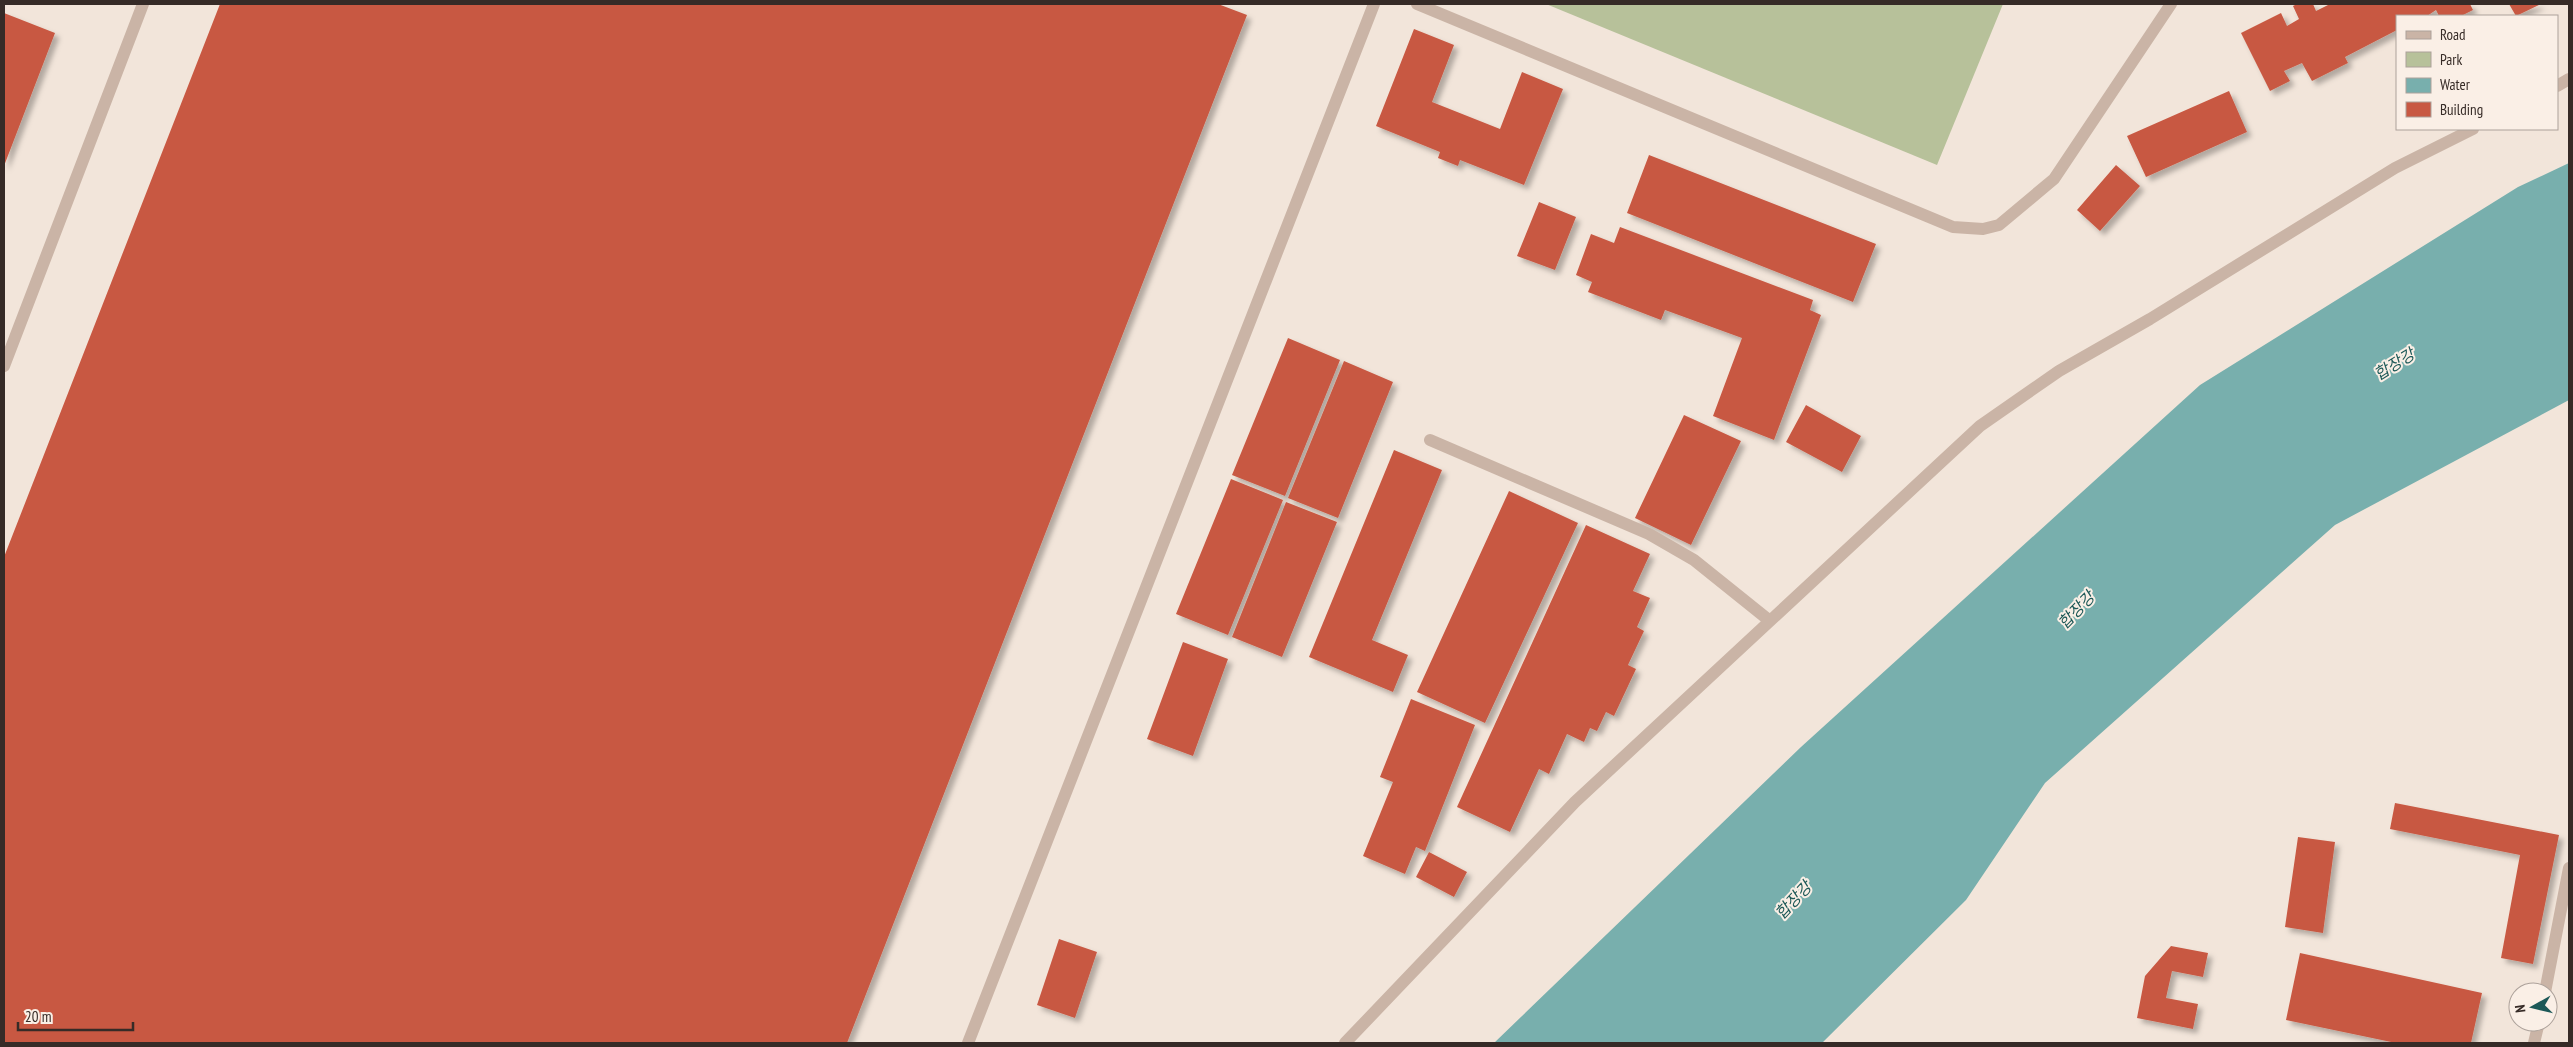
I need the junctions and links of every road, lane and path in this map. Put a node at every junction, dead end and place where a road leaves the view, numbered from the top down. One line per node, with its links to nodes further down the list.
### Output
1 (143, 4): 8 (street)
2 (1374, 4): 13 (street)
3 (1417, 4): 4 (street)
4 (2171, 4)
5 (2569, 79): 6 (street)
6 (2558, 85)
7 (2471, 130): 10 (street)
8 (4, 366)
9 (1430, 440): 10 (street)
10 (1770, 621): 14 (street)
11 (2569, 868): 12 (street)
12 (2547, 982)
13 (968, 1043)
14 (1346, 1043)

